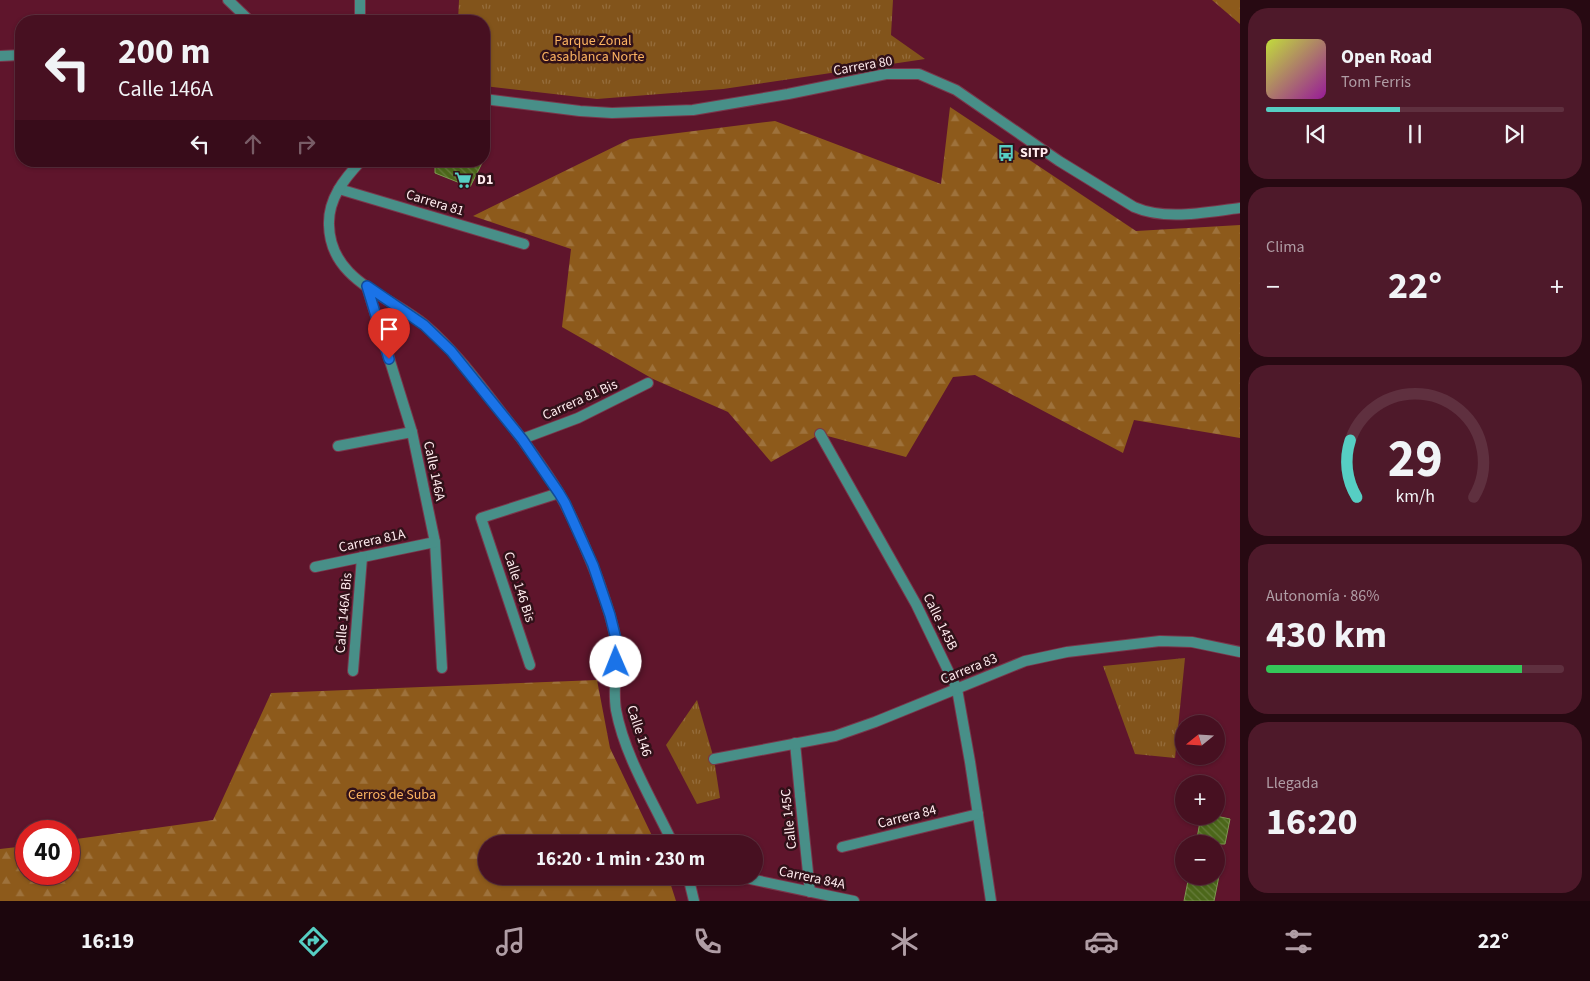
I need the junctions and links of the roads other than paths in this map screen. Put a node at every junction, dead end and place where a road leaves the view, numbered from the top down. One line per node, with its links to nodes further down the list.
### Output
1 (228, 0): 3 (street)
2 (360, 0): 4 (street)
3 (244, 15)
4 (360, 15)
5 (15, 55): 6 (street)
6 (0, 56)
7 (490, 100): 10 (street, Carrera 80)
8 (356, 167): 9 (street, Calle 146)
9 (339, 189): 11 (street, Carrera 81); 12 (street, Calle 146)
10 (1240, 208)
11 (524, 244)
12 (367, 286): 14 (street, Calle 146A); 16 (street, Calle 146)
13 (648, 383): 16 (street, Carrera 81 Bis)
14 (412, 432): 17 (street); 19 (street, Calle 146A)
15 (820, 434): 26 (street, Calle 145B)
16 (522, 439): 18 (street, Calle 146)
17 (338, 446)
18 (559, 493): 23 (street, Calle 146 Bis); 30 (street, Calle 146)
19 (435, 542): 20 (street, Carrera 81A); 24 (street, Calle 146A)
20 (362, 557): 21 (street, Carrera 81A); 25 (street, Calle 146A Bis)
21 (315, 567)
22 (1240, 652): 26 (street, Carrera 83)
23 (530, 665)
24 (442, 668)
25 (353, 671)
26 (957, 689): 27 (street, Carrera 83); 29 (street, Calle 145B)
27 (795, 743): 28 (street, Carrera 83); 34 (street, Calle 145C)
28 (714, 759)
29 (978, 814): 31 (street, Carrera 84); 37 (street, Calle 145B)
30 (670, 835)
31 (842, 847)
32 (763, 882): 34 (street, Carrera 84A)
33 (690, 885): 36 (street)
34 (810, 892): 35 (street, Carrera 84A)
35 (850, 900)
36 (694, 901)
37 (991, 901)

